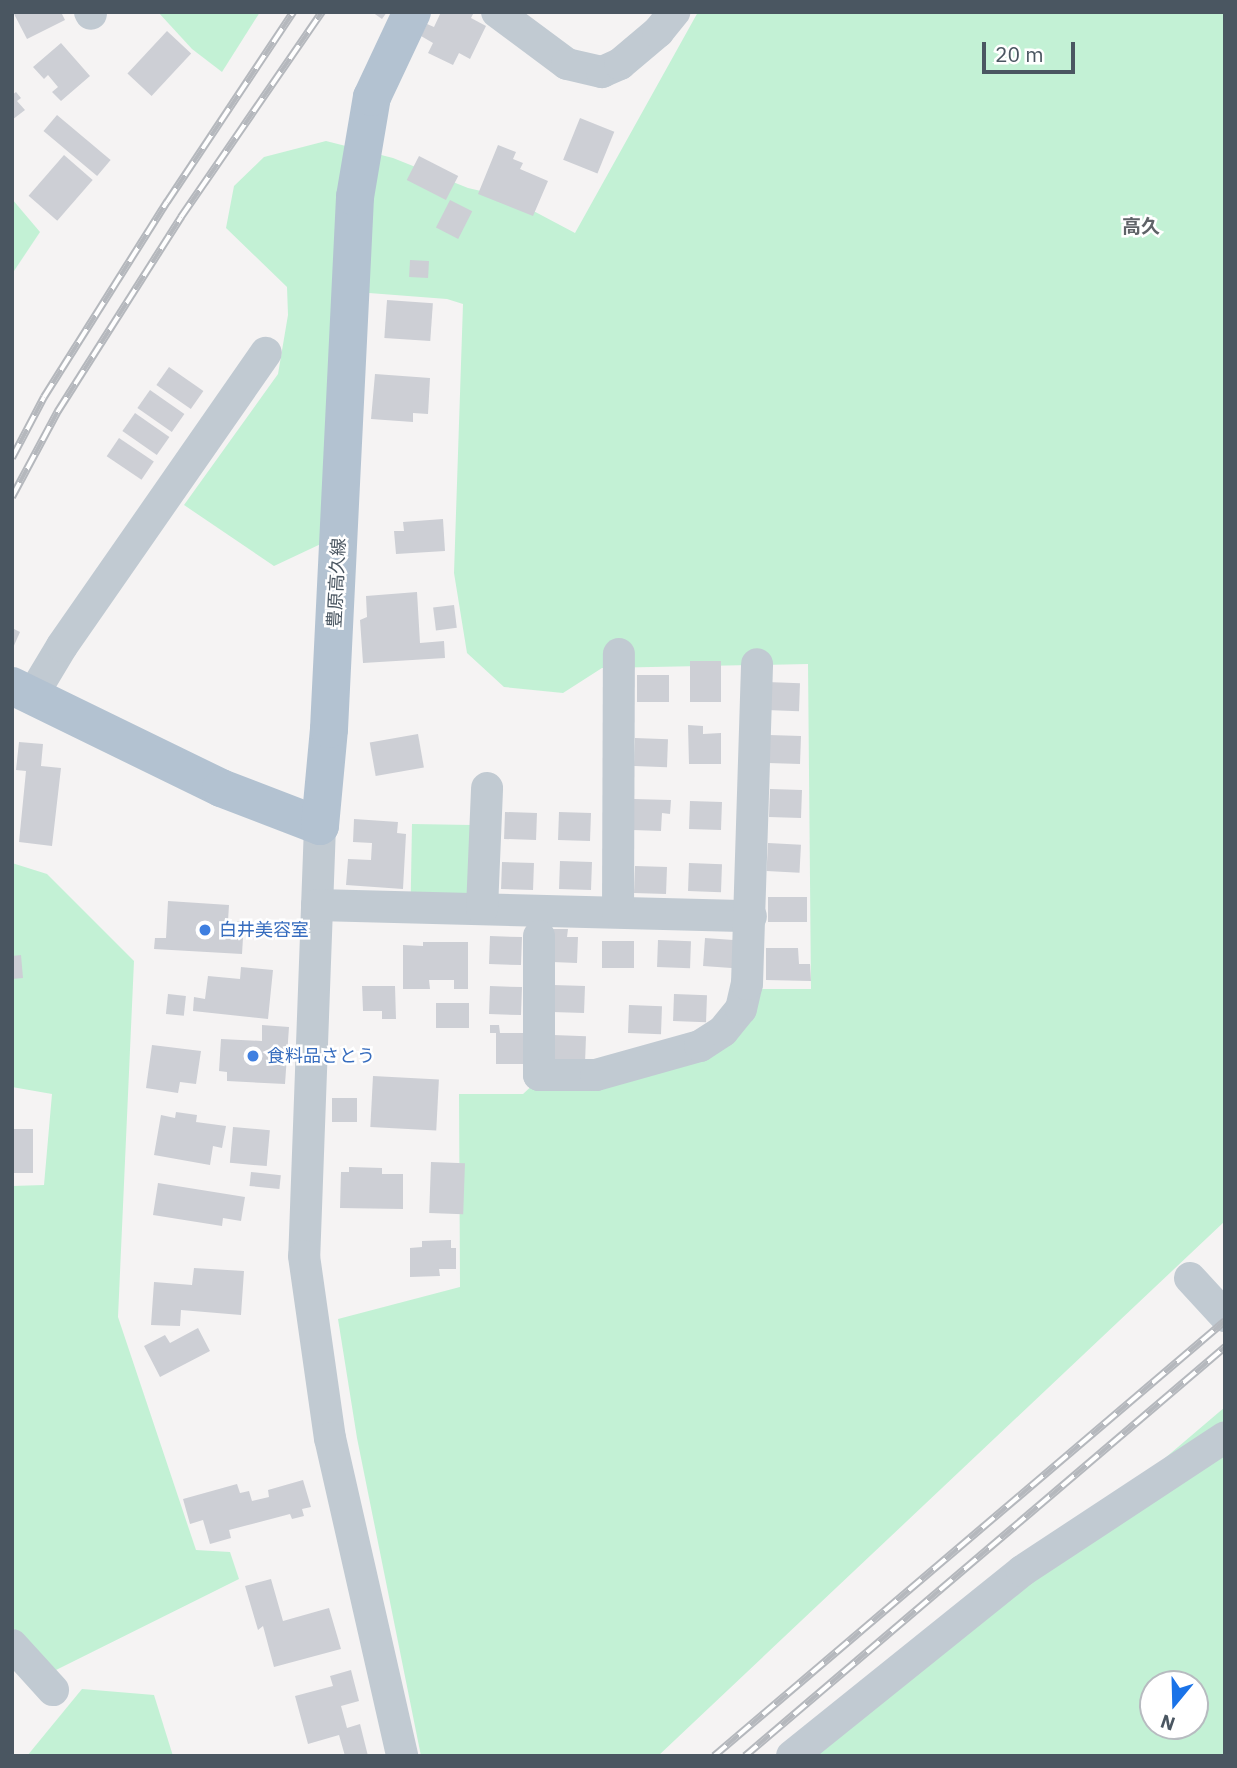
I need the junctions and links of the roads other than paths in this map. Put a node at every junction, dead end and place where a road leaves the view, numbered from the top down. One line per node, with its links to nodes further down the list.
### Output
1 (412, 12): 9 (main road, 豊原高久線)
2 (497, 12): 3 (street)
3 (674, 12)
4 (266, 353): 7 (street)
5 (619, 654): 12 (street)
6 (757, 664): 13 (street)
7 (22, 691): 9 (main road)
8 (487, 788): 11 (street)
9 (320, 825): 10 (street)
10 (317, 905): 11 (street); 20 (street)
11 (482, 909): 12 (street)
12 (618, 912): 13 (street)
13 (751, 916): 14 (street)
14 (538, 936)
15 (1190, 1278): 16 (street)
16 (1225, 1316)
17 (1225, 1437): 21 (street)
18 (12, 1645): 19 (street)
19 (53, 1690)
20 (402, 1756)
21 (792, 1756)

